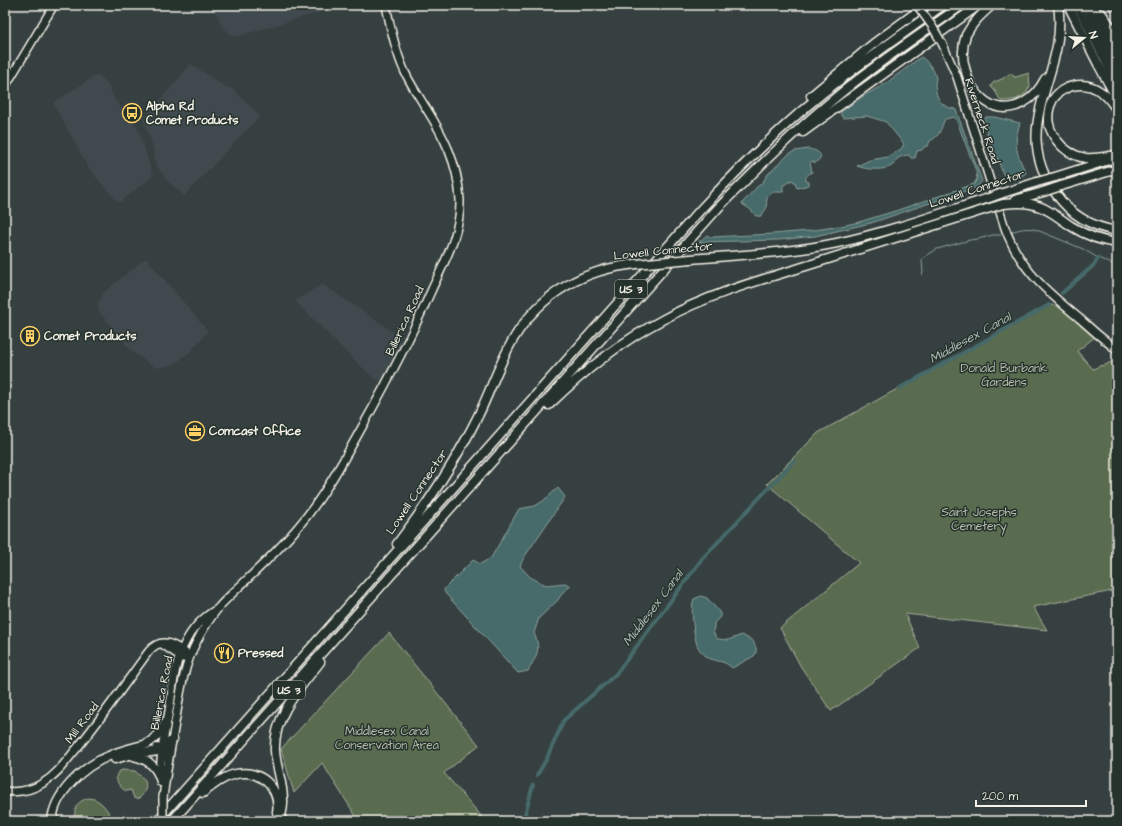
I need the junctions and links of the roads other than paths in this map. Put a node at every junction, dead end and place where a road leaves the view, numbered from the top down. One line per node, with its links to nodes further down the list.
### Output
1 (54, 5): 23 (main road)
2 (386, 5): 36 (main road, Billerica Road)
3 (917, 5): 19 (highway); 33 (main road, Riverneck Road, bridge)
4 (926, 5): 19 (highway)
5 (943, 5): 29 (highway, US 3)
6 (962, 5): 27 (highway, US 3)
7 (979, 5): 27 (highway)
8 (992, 5): 20 (highway)
9 (1058, 5): 20 (highway)
10 (1068, 5): 24 (highway)
11 (1077, 5): 22 (highway)
12 (1086, 5): 21 (highway)
13 (1093, 5): 18 (highway)
14 (1097, 5): 17 (highway)
15 (1113, 5): 16 (highway)
16 (1117, 6)
17 (1117, 35)
18 (1117, 52)
19 (862, 53): 29 (highway)
20 (1053, 64): 31 (highway)
21 (1117, 66)
22 (1117, 84)
23 (5, 87)
24 (1117, 99)
25 (1117, 110): 26 (highway)
26 (1117, 156): 35 (highway, Lowell Connector, bridge)
27 (768, 157): 34 (highway, US 3)
28 (1117, 168): 30 (highway, bridge)
29 (739, 170): 35 (highway, US 3)
30 (1003, 204): 32 (highway); 34 (highway, Lowell Connector, bridge)
31 (1117, 231)
32 (1117, 243)
33 (1117, 350)
34 (502, 450): 37 (highway, US 3)
35 (350, 605): 52 (highway, US 3)
36 (219, 607): 38 (main road, Billerica Road); 39 (main road, Billerica Road)
37 (361, 609): 49 (highway, US 3); 56 (highway)
38 (181, 653): 39 (main road, Mill Road); 40 (main road, Billerica Road); 47 (main road, Mill Road)
39 (189, 658): 41 (main road, Billerica Road)
40 (167, 720): 42 (highway); 43 (main road, Billerica Road)
41 (173, 739): 43 (highway); 45 (main road, Billerica Road)
42 (134, 748): 43 (highway); 50 (highway)
43 (162, 749): 44 (highway); 45 (highway); 46 (main road, Billerica Road)
44 (129, 755): 46 (highway); 51 (highway)
45 (168, 760): 48 (main road, Billerica Road)
46 (161, 782): 48 (main road, Billerica Road)
47 (5, 791)
48 (163, 798): 53 (main road, Billerica Road, bridge)
49 (181, 811): 54 (highway, US 3); 55 (highway)
50 (52, 821)
51 (57, 821)
52 (157, 821)
53 (164, 821)
54 (172, 821)
55 (275, 821)
56 (280, 821)

